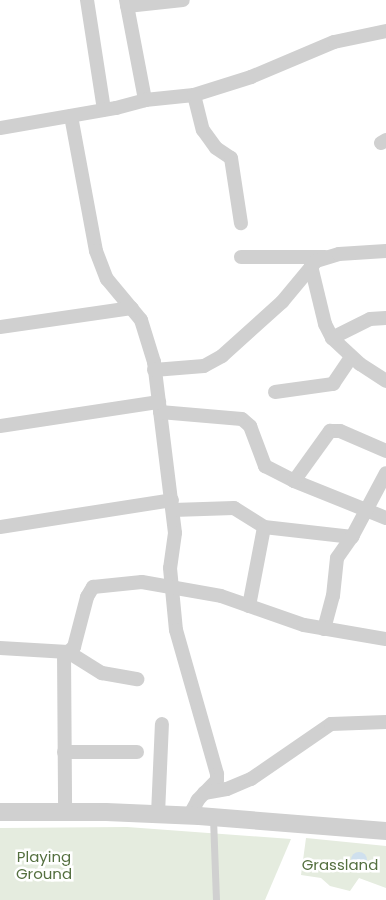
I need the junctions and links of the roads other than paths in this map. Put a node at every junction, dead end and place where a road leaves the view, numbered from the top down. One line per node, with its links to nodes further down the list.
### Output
1 (87, 0): 7 (street)
2 (183, 0): 3 (street)
3 (126, 3): 6 (street)
4 (386, 31): 5 (street)
5 (194, 95): 6 (street); 10 (street)
6 (145, 100): 7 (street)
7 (104, 110): 8 (street)
8 (71, 116): 9 (street); 15 (street)
9 (0, 128)
10 (241, 222)
11 (386, 251): 13 (street)
12 (241, 257): 13 (street)
13 (326, 257): 14 (street)
14 (311, 266): 18 (street); 20 (street)
15 (132, 308): 17 (street); 20 (street)
16 (386, 318): 18 (street)
17 (0, 327)
18 (332, 338): 19 (street)
19 (351, 357): 21 (street); 22 (street)
20 (154, 370): 23 (street)
21 (386, 381)
22 (276, 392)
23 (160, 407): 24 (street); 27 (street); 28 (street)
24 (0, 426)
25 (386, 451): 27 (street)
26 (386, 473): 29 (street)
27 (294, 481): 29 (street)
28 (172, 505): 31 (street); 32 (street); 34 (street)
29 (366, 510): 30 (street); 33 (street)
30 (386, 518)
31 (0, 526)
32 (264, 527): 33 (street); 35 (street)
33 (352, 537): 36 (street)
34 (171, 586): 35 (street); 39 (street); 45 (street)
35 (249, 606): 36 (street)
36 (324, 629): 37 (street)
37 (386, 639)
38 (0, 648): 39 (street)
39 (66, 652): 40 (street); 43 (street)
40 (137, 679)
41 (386, 722): 45 (street)
42 (162, 724): 48 (street)
43 (64, 752): 44 (street); 47 (street)
44 (137, 752)
45 (204, 792): 49 (street)
46 (0, 812): 47 (street)
47 (65, 812): 48 (street)
48 (158, 814): 49 (street)
49 (189, 816): 50 (street)
50 (213, 817): 51 (street); 52 (lane)
51 (386, 831)
52 (216, 900)

